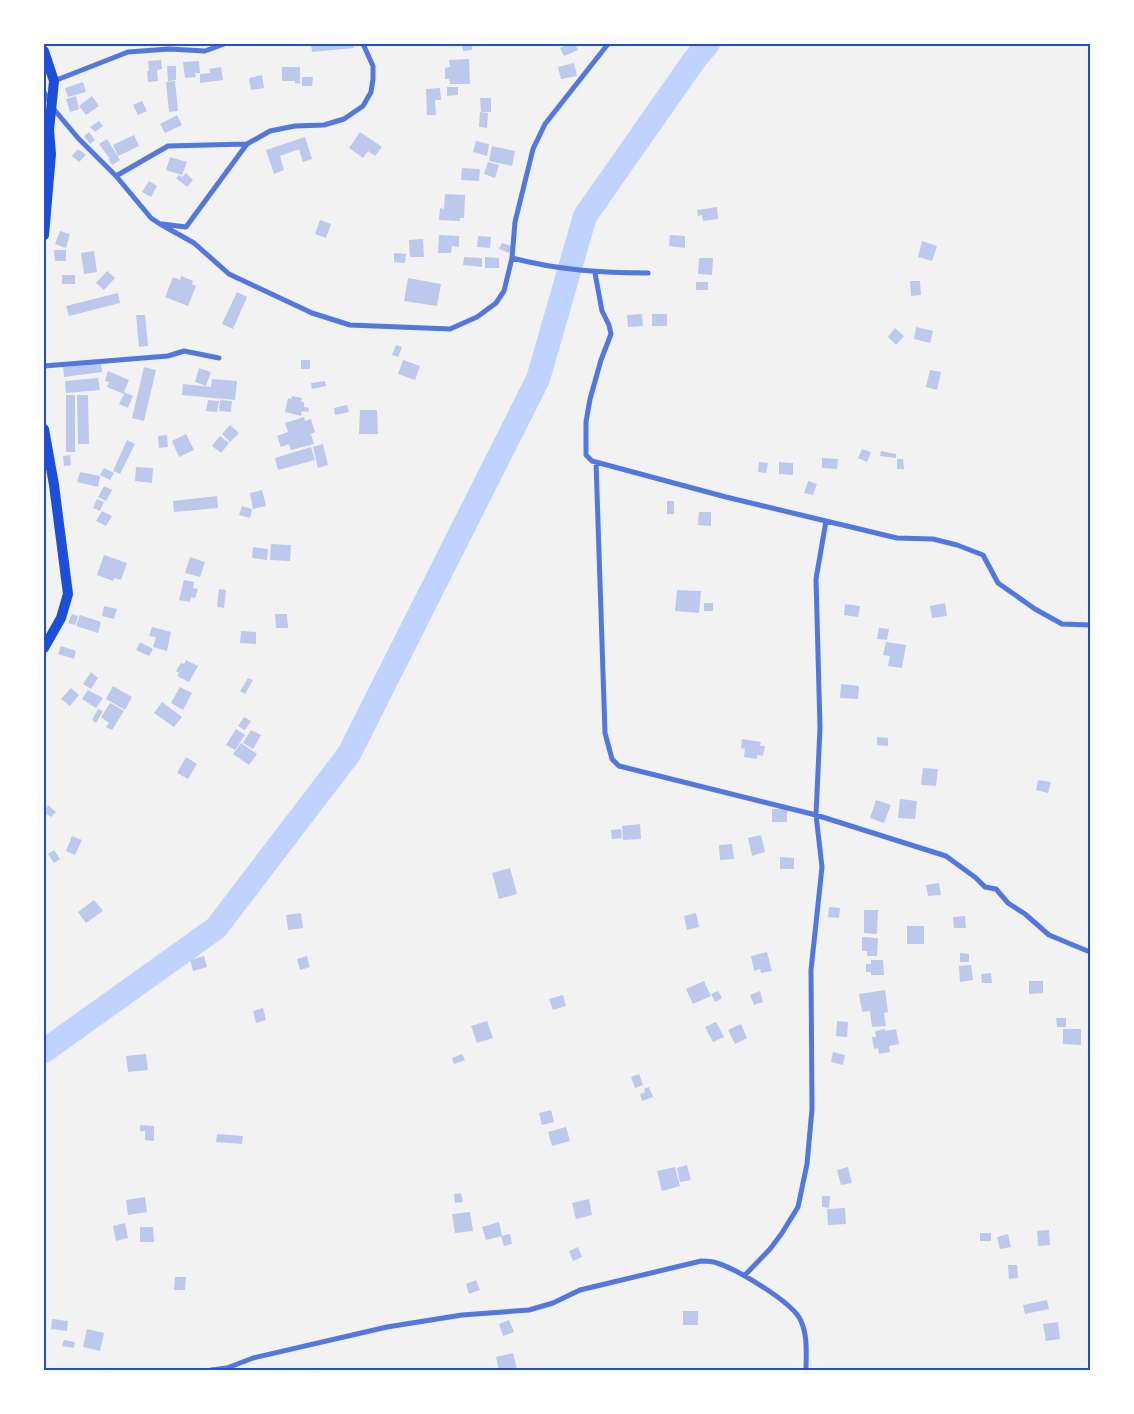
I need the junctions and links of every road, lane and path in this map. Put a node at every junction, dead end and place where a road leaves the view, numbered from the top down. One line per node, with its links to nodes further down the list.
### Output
1 (224, 44): 5 (street)
2 (363, 44): 8 (street)
3 (608, 44): 13 (street)
4 (44, 51): 5 (main road)
5 (54, 81): 7 (main road)
6 (44, 92): 7 (street)
7 (52, 107): 9 (street); 10 (main road)
8 (248, 144): 9 (street); 11 (street)
9 (116, 176): 11 (street)
10 (45, 211): 12 (main road)
11 (160, 224): 13 (street)
12 (44, 234)
13 (512, 258): 14 (street)
14 (594, 272): 15 (street); 19 (street)
15 (648, 273)
16 (219, 358): 17 (street)
17 (44, 366)
18 (44, 433): 22 (main road)
19 (596, 462): 20 (street); 23 (street)
20 (826, 522): 21 (street); 23 (street)
21 (1090, 625)
22 (44, 648)
23 (816, 815): 24 (street); 25 (street)
24 (1090, 952)
25 (745, 1275): 26 (street); 27 (street)
26 (211, 1370)
27 (806, 1370)

